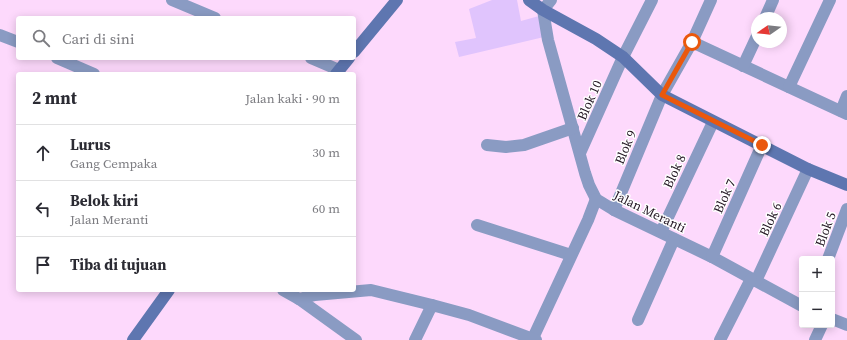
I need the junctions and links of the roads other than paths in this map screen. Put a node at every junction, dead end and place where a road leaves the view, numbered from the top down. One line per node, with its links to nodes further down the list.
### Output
1 (172, 0): 11 (street)
2 (397, 0): 16 (street)
3 (529, 0): 9 (street)
4 (551, 0): 9 (street)
5 (652, 0): 17 (street, Blok 10)
6 (711, 0): 14 (street, Blok 9)
7 (773, 0): 10 (street)
8 (830, 0): 24 (street)
9 (543, 10): 17 (street); 29 (street, Jalan Meranti)
10 (768, 12)
11 (210, 16)
12 (0, 35): 13 (street)
13 (16, 41)
14 (692, 42): 21 (street); 25 (street, Blok 9)
15 (751, 48): 21 (street)
16 (356, 50)
17 (623, 57): 25 (street); 32 (street, Blok 10)
18 (62, 60): 22 (street)
19 (315, 60): 23 (street)
20 (347, 60): 23 (street)
21 (743, 66): 24 (street)
22 (89, 72)
23 (338, 72)
24 (789, 87): 27 (street)
25 (662, 95): 28 (street); 37 (street, Blok 9)
26 (847, 96): 27 (street)
27 (844, 113)
28 (713, 122): 31 (street); 39 (street, Blok 8)
29 (573, 128): 30 (street); 32 (street, Jalan Meranti)
30 (487, 145)
31 (762, 145): 33 (street); 43 (street, Blok 7)
32 (580, 153): 35 (street, Jalan Meranti)
33 (808, 169): 34 (street); 44 (street, Blok 6)
34 (847, 185)
35 (596, 199): 37 (street, Jalan Meranti); 41 (street)
36 (847, 209): 42 (street, Blok 5)
37 (614, 210): 39 (street, Jalan Meranti)
38 (477, 226): 41 (street)
39 (661, 232): 40 (street, Jalan Meranti)
40 (674, 239): 43 (street, Jalan Meranti); 52 (street)
41 (572, 255): 56 (street)
42 (829, 256)
43 (712, 257): 44 (street, Jalan Meranti)
44 (754, 280): 50 (street, Jalan Meranti); 60 (street, Blok 6)
45 (356, 291): 51 (street)
46 (168, 292): 57 (street)
47 (287, 292): 49 (street)
48 (349, 292): 49 (street)
49 (299, 299): 58 (street)
50 (799, 304)
51 (432, 305): 56 (street); 59 (street)
52 (638, 320)
53 (835, 320): 54 (street)
54 (847, 325)
55 (821, 328): 61 (street)
56 (535, 339)
57 (133, 340)
58 (356, 340)
59 (415, 340)
60 (720, 340)
61 (815, 340)

